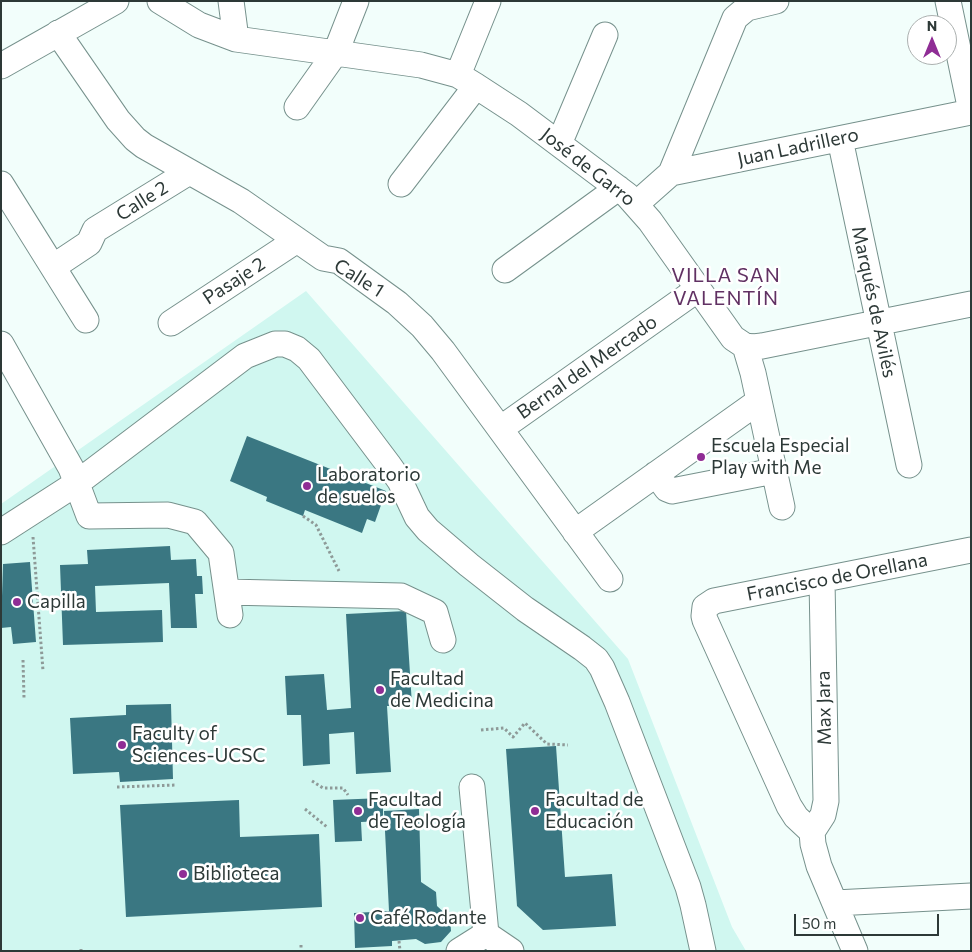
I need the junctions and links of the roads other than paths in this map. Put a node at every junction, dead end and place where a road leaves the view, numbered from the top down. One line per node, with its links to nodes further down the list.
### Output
1 (116, 1): 8 (street)
2 (160, 1): 10 (street, José de Garro)
3 (231, 1): 10 (street)
4 (356, 1): 11 (street)
5 (488, 1): 13 (street)
6 (776, 1): 19 (street)
7 (948, 1): 15 (street)
8 (58, 33): 12 (street); 18 (street, Calle 1)
9 (605, 35): 17 (street)
10 (236, 39): 11 (street, José de Garro)
11 (336, 52): 13 (street, José de Garro); 14 (street)
12 (1, 66)
13 (467, 81): 17 (street, José de Garro); 21 (street)
14 (297, 107)
15 (971, 111): 16 (street, Juan Ladrillero)
16 (840, 139): 19 (street, Juan Ladrillero); 29 (street, Marqués de Avilés)
17 (559, 144): 22 (street, José de Garro)
18 (189, 172): 23 (street, Calle 1); 24 (street, Calle 2)
19 (672, 173): 22 (street, Juan Ladrillero)
20 (1, 184): 24 (street)
21 (401, 184)
22 (627, 196): 25 (street, Juan Ladrillero); 26 (street, José de Garro)
23 (297, 240): 30 (street, Pasaje 2); 34 (street, Calle 1)
24 (53, 267): 28 (street)
25 (505, 270)
26 (698, 289): 32 (street, José de Garro); 34 (street, Bernal del Mercado)
27 (971, 304): 29 (street)
28 (86, 320)
29 (878, 322): 32 (street); 35 (street, Marqués de Avilés)
30 (172, 323)
31 (1, 344): 38 (street)
32 (745, 346): 33 (street)
33 (759, 401): 36 (street); 37 (street)
34 (500, 429): 41 (street, Calle 1)
35 (908, 465)
36 (774, 471): 37 (street); 39 (street)
37 (656, 474): 41 (street)
38 (74, 476): 40 (street); 45 (street); 51 (street)
39 (782, 507)
40 (1, 532)
41 (575, 532): 43 (street, Calle 1)
42 (971, 550): 44 (street, Francisco de Orellana)
43 (610, 579)
44 (822, 580): 47 (street, Max Jara); 47 (street, Francisco de Orellana)
45 (443, 640)
46 (472, 787): 50 (street)
47 (812, 832): 49 (street)
48 (971, 896): 49 (street)
49 (834, 903): 54 (street)
50 (486, 934): 52 (street); 53 (street)
51 (700, 939)
52 (459, 951)
53 (511, 951)
54 (855, 951)

